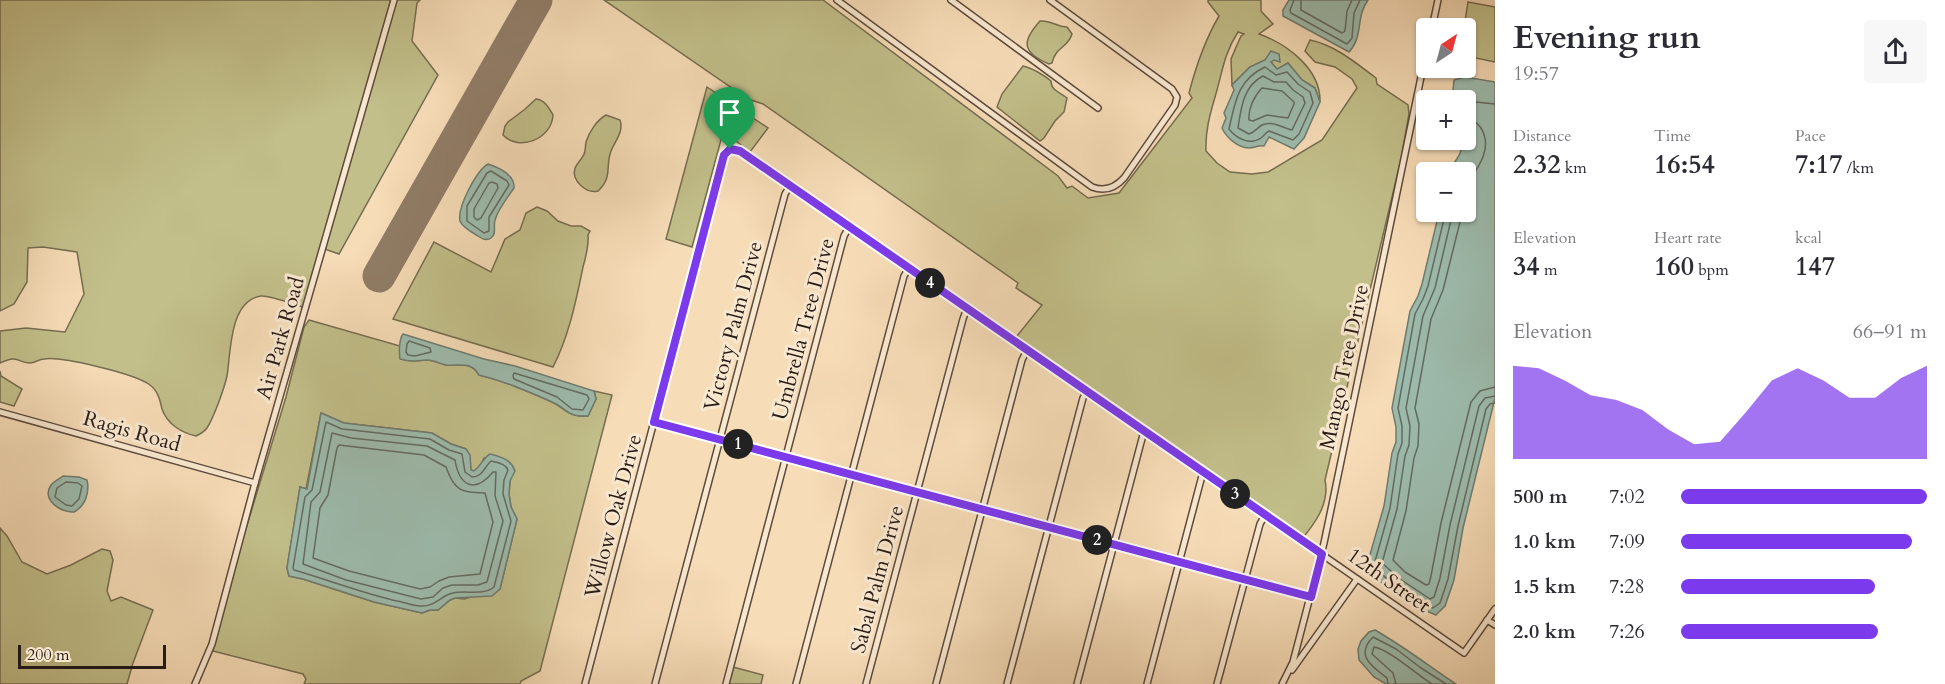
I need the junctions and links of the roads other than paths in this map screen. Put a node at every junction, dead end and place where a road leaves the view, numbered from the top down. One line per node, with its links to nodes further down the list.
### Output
1 (394, 0): 23 (street, Air Park Road)
2 (837, 0): 4 (street)
3 (951, 0): 8 (street)
4 (1050, 0)
5 (1438, 0): 6 (street)
6 (1434, 18)
7 (1421, 78): 29 (street, Mango Tree Drive)
8 (1098, 108)
9 (730, 149): 10 (street, 12th Street); 17 (street, Willow Oak Drive)
10 (790, 186): 11 (street, 12th Street); 19 (street, Victory Palm Drive)
11 (849, 227): 12 (street, 12th Street); 20 (street, Umbrella Tree Drive)
12 (909, 268): 13 (street, 12th Street); 22 (street)
13 (967, 309): 14 (street, 12th Street); 24 (street, Sabal Palm Drive)
14 (1027, 350): 15 (street, 12th Street); 25 (street)
15 (1087, 391): 18 (street, 12th Street); 27 (street)
16 (0, 412): 23 (street, Ragis Road)
17 (654, 422): 19 (street); 39 (street, Willow Oak Drive)
18 (1144, 431): 21 (street, 12th Street); 28 (street)
19 (720, 439): 20 (street); 40 (street, Victory Palm Drive)
20 (786, 457): 22 (street); 41 (street, Umbrella Tree Drive)
21 (1203, 472): 26 (street, 12th Street); 30 (street)
22 (852, 474): 24 (street); 42 (street)
23 (255, 483): 38 (street, Air Park Road)
24 (917, 492): 25 (street); 43 (street, Sabal Palm Drive)
25 (982, 509): 27 (street); 44 (street)
26 (1265, 515): 29 (street, 12th Street); 31 (street)
27 (1049, 527): 28 (street); 45 (street)
28 (1114, 544): 30 (street); 46 (street)
29 (1322, 554): 32 (street, 12th Street); 33 (street, Mango Tree Drive)
30 (1180, 562): 31 (street); 47 (street)
31 (1245, 579): 33 (street); 48 (street)
32 (1357, 579): 35 (street, 12th Street); 37 (street)
33 (1311, 597): 37 (street, Mango Tree Drive)
34 (1495, 608): 35 (street)
35 (1487, 620): 36 (street)
36 (1495, 625)
37 (1287, 675): 49 (street, Mango Tree Drive)
38 (195, 684)
39 (585, 684)
40 (655, 684)
41 (726, 684)
42 (796, 684)
43 (866, 684)
44 (936, 684)
45 (1007, 684)
46 (1077, 684)
47 (1147, 684)
48 (1217, 684)
49 (1282, 684)

